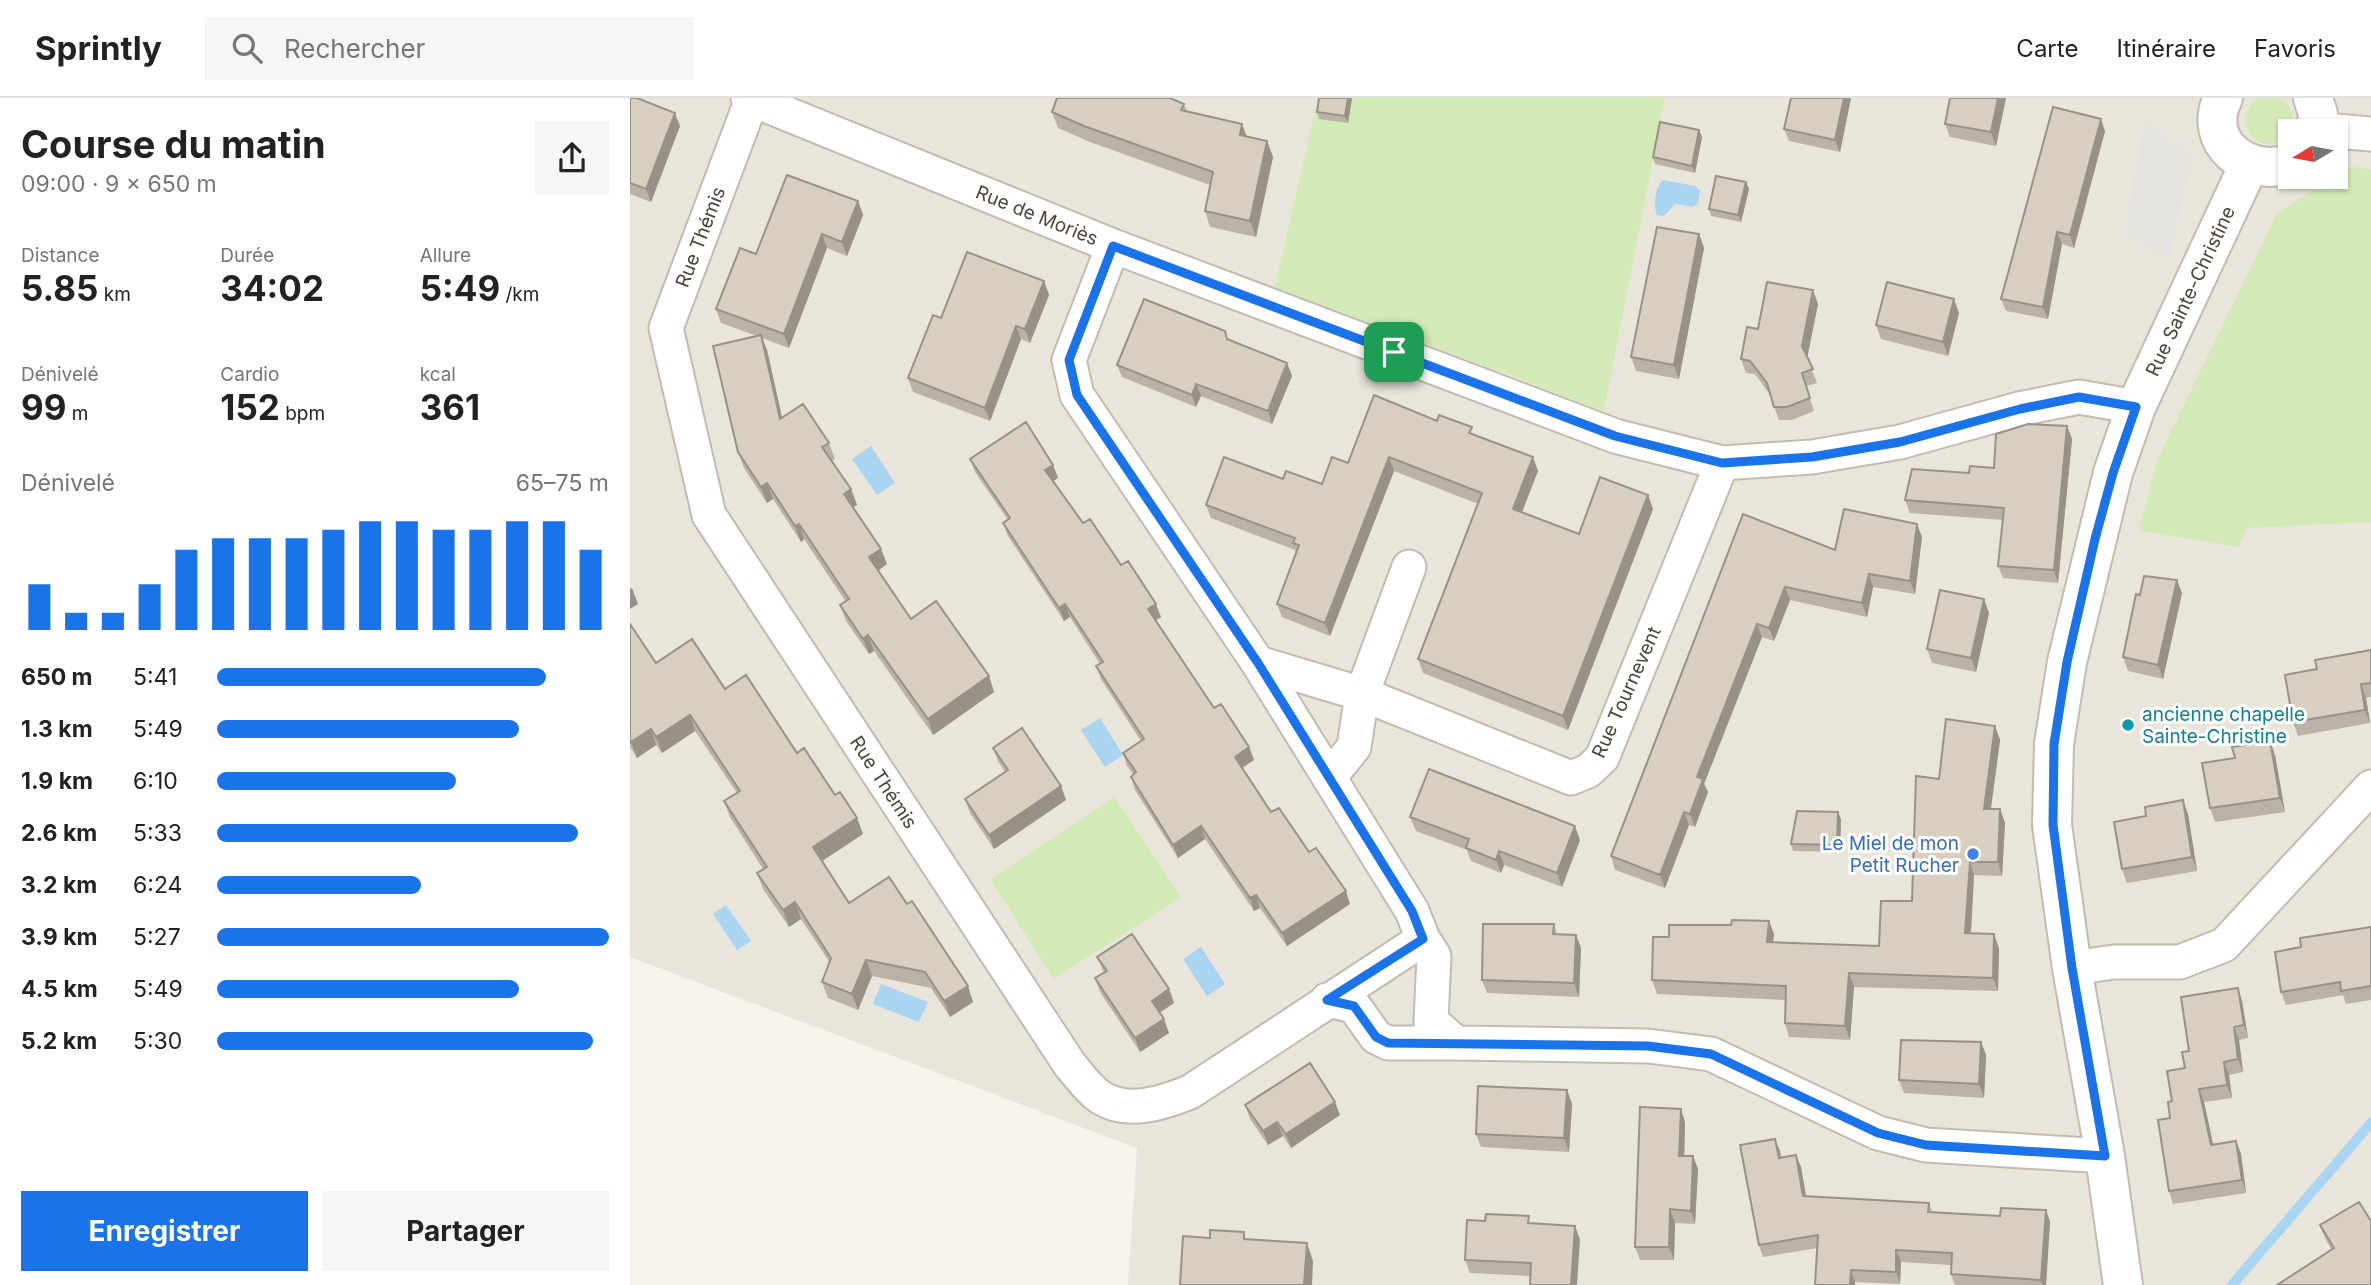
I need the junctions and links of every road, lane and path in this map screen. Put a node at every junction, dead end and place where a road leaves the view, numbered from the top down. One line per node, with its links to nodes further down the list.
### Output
1 (750, 99): 7 (street, Rue de Moriès); 17 (street, Rue Thémis)
2 (2219, 99): 5 (street)
3 (2348, 129): 4 (street)
4 (2371, 134)
5 (2249, 164): 6 (street); 8 (street, Rue Sainte-Christine)
6 (2278, 167)
7 (1113, 246): 9 (street, Rue de Moriès); 11 (street)
8 (2136, 407): 9 (street, Rue de Moriès); 16 (street, Rue Sainte-Christine)
9 (1722, 463): 12 (street, Rue Tournevent)
10 (1409, 567): 12 (street)
11 (1258, 663): 12 (street, Rue Tournevent); 13 (street)
12 (1362, 694): 13 (street)
13 (1329, 778): 15 (street)
14 (2371, 787): 16 (street)
15 (1423, 939): 17 (street, Rue Thémis); 18 (street)
16 (2072, 968): 19 (street, Rue Sainte-Christine)
17 (1327, 1000): 18 (street)
18 (1456, 1043): 19 (street)
19 (2105, 1156): 20 (street, Rue Sainte-Christine)
20 (2123, 1285)

